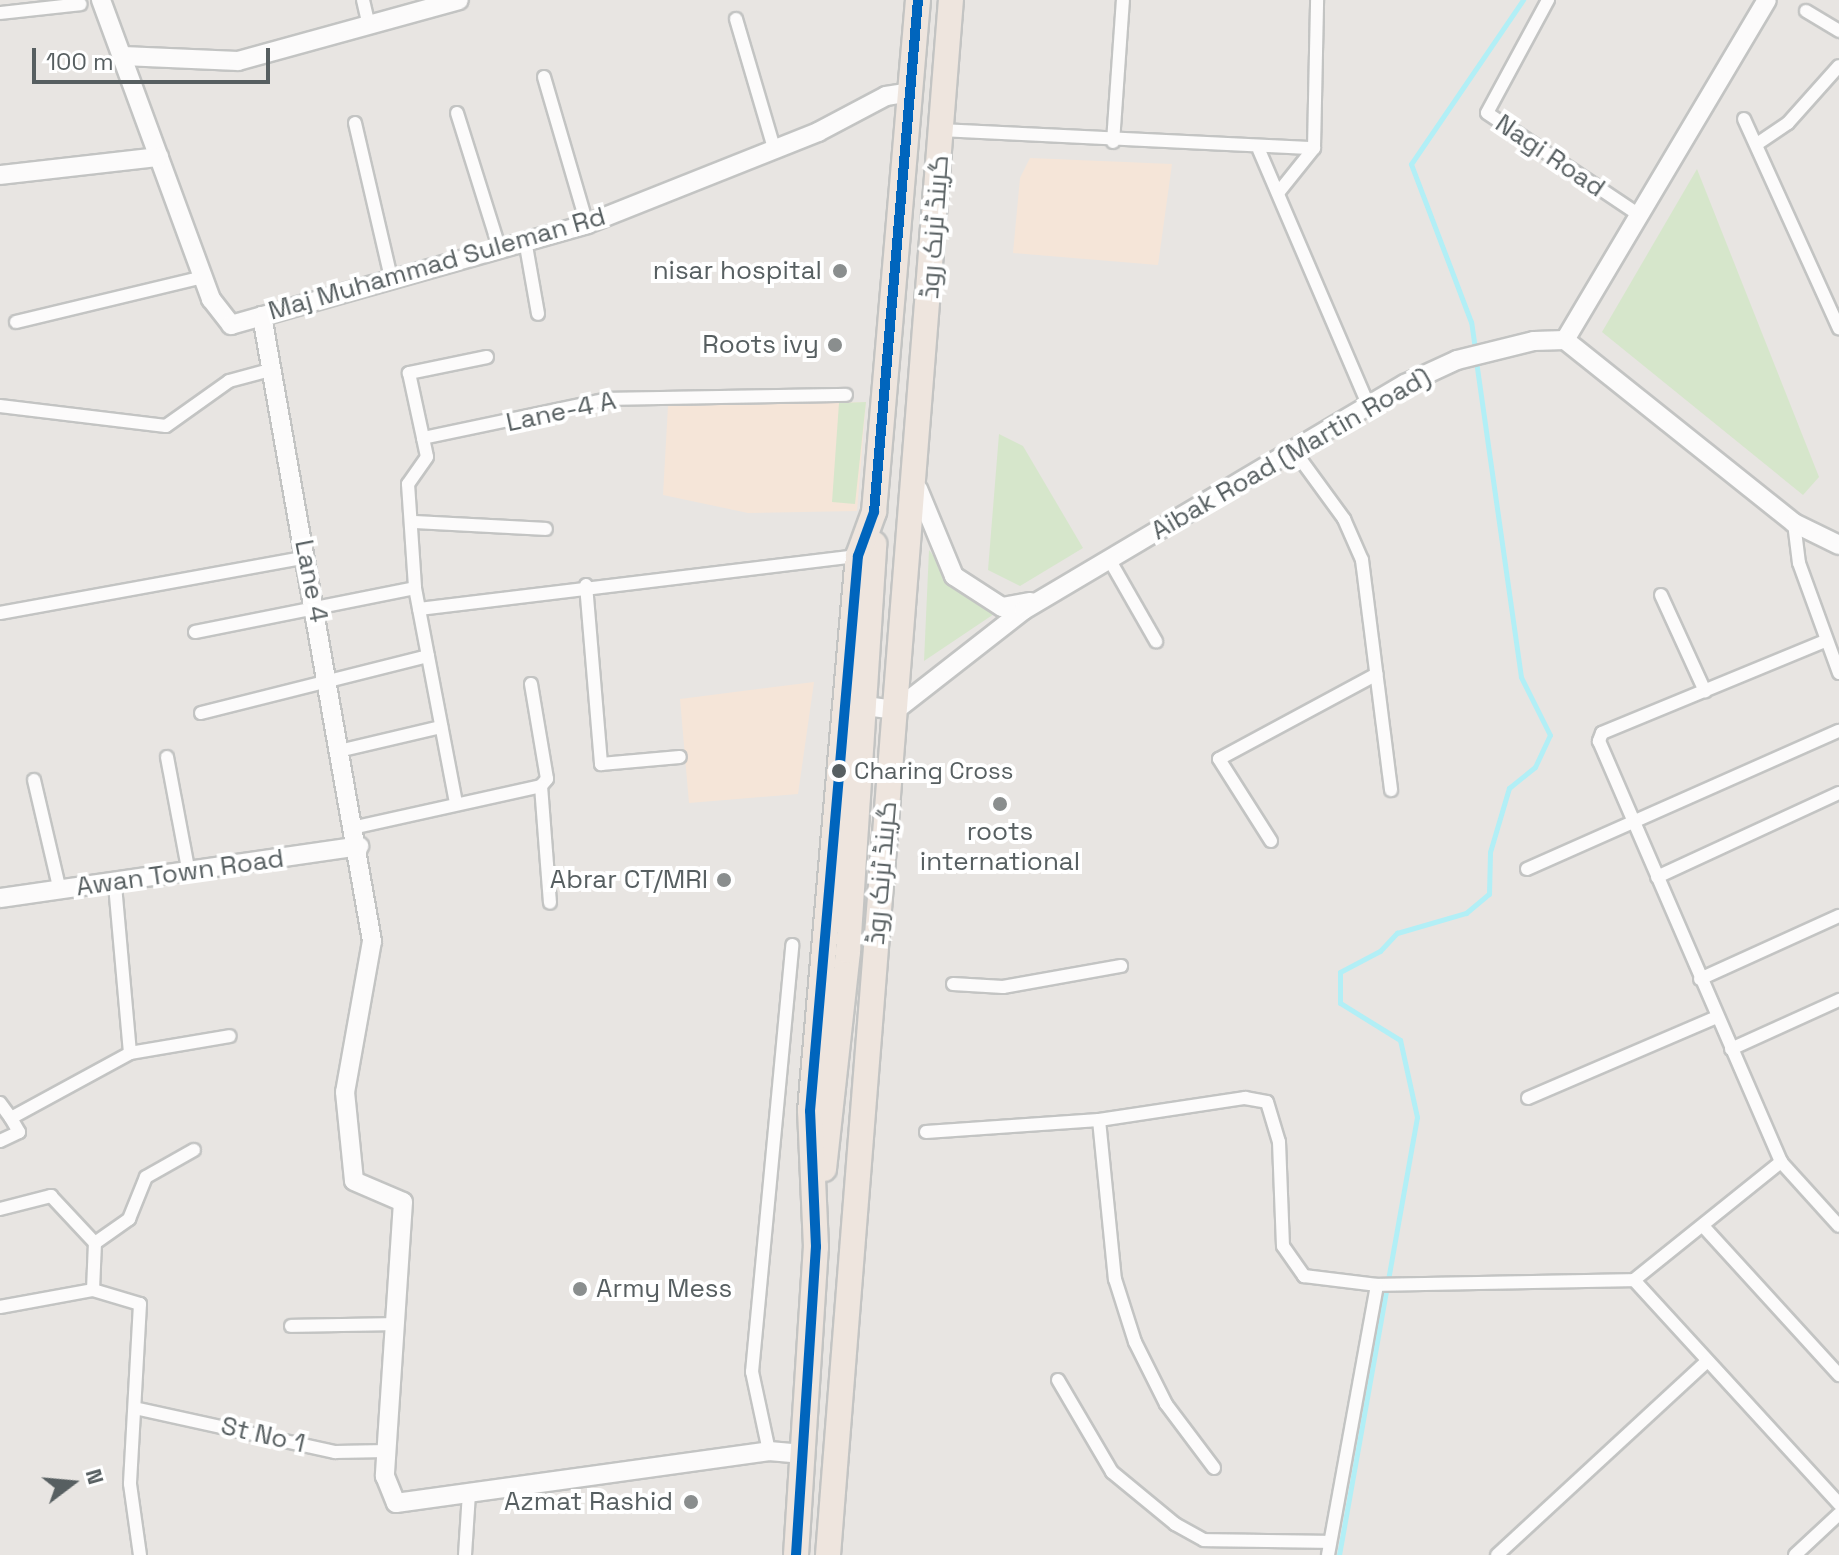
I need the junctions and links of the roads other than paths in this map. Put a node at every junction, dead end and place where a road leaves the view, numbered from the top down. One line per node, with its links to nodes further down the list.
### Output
1 (101, 0): 17 (street, Maj Muhammad Suleman Rd)
2 (363, 0): 15 (street)
3 (459, 0): 11 (street)
4 (918, 0): 20 (highway, گرینڈ ٹرنک روڈ)
5 (951, 0): 24 (highway, گرینڈ ٹرنک روڈ)
6 (1123, 0): 25 (street)
7 (1317, 0): 28 (street)
8 (1548, 0): 33 (street, Nagi Road)
9 (1767, 0): 33 (street)
10 (81, 4): 13 (street)
11 (436, 6): 15 (street)
12 (1806, 11): 16 (street)
13 (0, 13)
14 (736, 19): 27 (street)
15 (369, 26): 17 (street)
16 (1838, 29)
17 (123, 56): 30 (street, Maj Muhammad Suleman Rd)
18 (1839, 66): 26 (street)
19 (544, 77): 34 (street)
20 (912, 92): 27 (street, Maj Muhammad Suleman Rd); 52 (highway, گرینڈ ٹرنک روڈ)
21 (457, 113): 36 (street)
22 (1744, 119): 26 (street)
23 (355, 123): 38 (street)
24 (941, 130): 25 (street); 51 (highway, گرینڈ ٹرنک روڈ)
25 (1113, 142): 29 (street)
26 (1757, 144): 42 (street)
27 (774, 148): 34 (street, Maj Muhammad Suleman Rd)
28 (1314, 148): 29 (street); 32 (street)
29 (1259, 150): 32 (street)
30 (159, 157): 31 (street); 37 (street, Maj Muhammad Suleman Rd)
31 (0, 175)
32 (1278, 193): 47 (street)
33 (1641, 216): 43 (street)
34 (587, 224): 35 (street, Maj Muhammad Suleman Rd)
35 (525, 240): 36 (street, Maj Muhammad Suleman Rd); 39 (street)
36 (499, 247): 38 (street, Maj Muhammad Suleman Rd)
37 (203, 277): 40 (street, Maj Muhammad Suleman Rd); 41 (street)
38 (391, 278): 40 (street, Maj Muhammad Suleman Rd)
39 (538, 314)
40 (262, 316): 45 (street, Lane 4)
41 (16, 322)
42 (1838, 324)
43 (1565, 340): 47 (street, Aibak Road (Martin Road)); 54 (street)
44 (487, 357): 49 (street)
45 (267, 371): 48 (street); 58 (street, Lane 4)
46 (846, 395): 49 (street, Lane-4 A)
47 (1368, 404): 50 (street, Aibak Road (Martin Road))
48 (0, 406)
49 (423, 438): 53 (street)
50 (1293, 449): 59 (street, Aibak Road (Martin Road)); 72 (street)
51 (917, 474): 63 (street); 77 (highway, گرینڈ ٹرنک روڈ)
52 (874, 512): 57 (highway, گرینڈ ٹرنک روڈ); 76 (highway, گرینڈ ٹرنک روڈ)
53 (416, 522): 55 (street); 61 (street)
54 (1794, 523): 56 (street); 69 (street)
55 (546, 529)
56 (1839, 545)
57 (858, 556): 60 (street); 122 (highway, گرینڈ ٹرنک روڈ)
58 (307, 557): 65 (street, Lane 4); 66 (street)
59 (1109, 559): 63 (street, Aibak Road (Martin Road)); 68 (street)
60 (586, 585): 64 (street); 83 (street)
61 (415, 588): 64 (street); 65 (street)
62 (1661, 595): 75 (street)
63 (1043, 598): 77 (street, Aibak Road (Martin Road))
64 (419, 609): 70 (street)
65 (318, 612): 67 (street); 73 (street, Lane 4)
66 (0, 613)
67 (195, 632)
68 (1156, 641)
69 (1825, 641): 71 (street); 75 (street)
70 (428, 656): 73 (street); 79 (street)
71 (1839, 673)
72 (1377, 674): 86 (street); 91 (street)
73 (331, 684): 78 (street); 81 (street, Lane 4)
74 (531, 684): 85 (street)
75 (1705, 691): 89 (street)
76 (866, 706): 77 (street); 122 (highway, گرینڈ ٹرنک روڈ)
77 (896, 710): 144 (highway, گرینڈ ٹرنک روڈ)
78 (201, 713)
79 (441, 727): 81 (street); 88 (street)
80 (1839, 731): 89 (street)
81 (343, 750): 90 (street, Lane 4)
82 (167, 757): 94 (street)
83 (680, 757)
84 (34, 780): 97 (street)
85 (541, 786): 88 (street); 99 (street)
86 (1391, 790)
87 (1839, 793): 95 (street)
88 (456, 803): 90 (street)
89 (1631, 821): 93 (street); 95 (street)
90 (356, 827): 92 (street, Lane 4)
91 (1271, 841)
92 (359, 846): 94 (street, Awan Town Road); 127 (street, Lane 4)
93 (1527, 869)
94 (189, 873): 96 (street, Awan Town Road)
95 (1657, 877): 103 (street)
96 (115, 885): 97 (street, Awan Town Road); 109 (street)
97 (60, 891): 98 (street, Awan Town Road)
98 (0, 898)
99 (550, 903)
100 (1839, 916): 103 (street)
101 (792, 945): 134 (street)
102 (1121, 966): 104 (street)
103 (1700, 979): 106 (street)
104 (953, 984)
105 (1839, 1000): 108 (street)
106 (1717, 1017): 108 (street); 110 (street)
107 (230, 1036): 109 (street)
108 (1731, 1049): 117 (street)
109 (130, 1053): 112 (street)
110 (1528, 1098)
111 (0, 1103): 112 (street)
112 (11, 1118): 115 (street)
113 (1099, 1120): 114 (street); 124 (street); 136 (street)
114 (926, 1132)
115 (0, 1141)
116 (194, 1150): 121 (street)
117 (1781, 1162): 119 (street); 120 (street)
118 (0, 1209): 121 (street)
119 (1703, 1226): 123 (street); 130 (street)
120 (1839, 1226)
121 (95, 1243): 125 (street)
122 (816, 1247): 135 (highway, گرینڈ ٹرنک روڈ)
123 (1634, 1280): 124 (street); 129 (street)
124 (1380, 1285): 140 (street)
125 (93, 1290): 126 (street); 132 (street)
126 (0, 1307)
127 (393, 1324): 128 (street); 133 (street)
128 (291, 1326)
129 (1707, 1361): 138 (street); 145 (street)
130 (1839, 1375)
131 (1058, 1380): 140 (street)
132 (139, 1409): 133 (street, St No 1); 141 (street)
133 (387, 1451): 137 (street)
134 (769, 1451): 135 (street); 137 (street)
135 (803, 1454): 143 (highway, گرینڈ ٹرنک روڈ)
136 (1214, 1468)
137 (469, 1493): 142 (street)
138 (1839, 1504)
139 (1839, 1514): 146 (street)
140 (1329, 1548)
141 (140, 1555)
142 (465, 1555)
143 (796, 1555)
144 (828, 1555)
145 (1497, 1555)
146 (1795, 1555)

